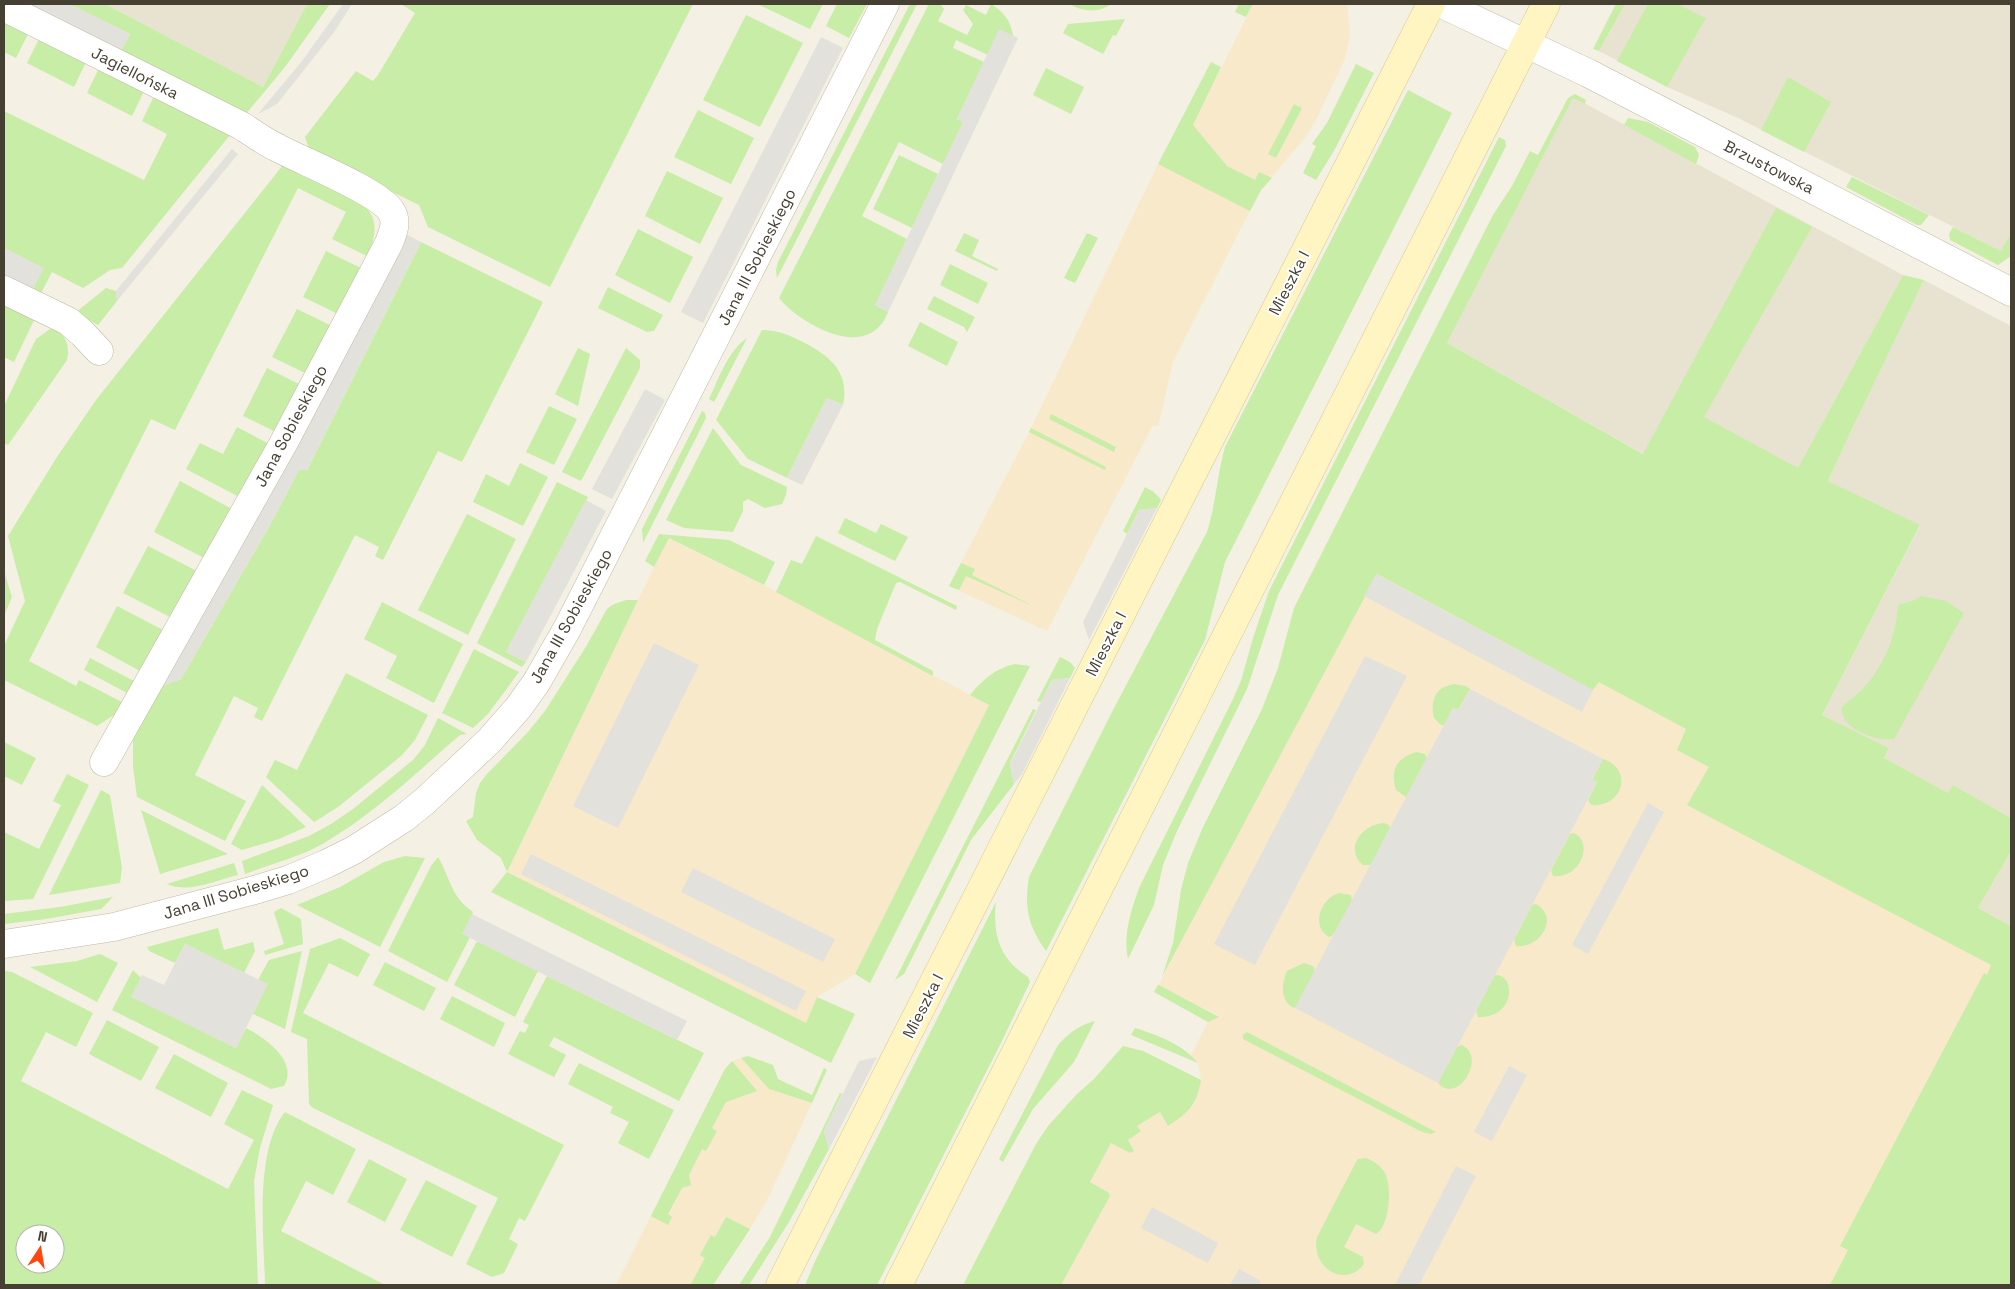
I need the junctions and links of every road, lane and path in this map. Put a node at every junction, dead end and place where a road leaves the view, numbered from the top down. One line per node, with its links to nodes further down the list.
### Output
1 (885, 4): 12 (street, Jana III Sobieskiego)
2 (1431, 4): 13 (street, Mieszka I)
3 (1442, 4): 6 (street, Brzustowska)
4 (1546, 4): 6 (street)
5 (4, 7): 7 (street, Jagiellońska)
6 (1526, 44): 9 (street, Brzustowska); 14 (street)
7 (265, 141): 11 (street, Jana Sobieskiego)
8 (4, 290): 10 (street)
9 (2011, 292)
10 (99, 351)
11 (104, 762)
12 (4, 944)
13 (780, 1285)
14 (898, 1285)

